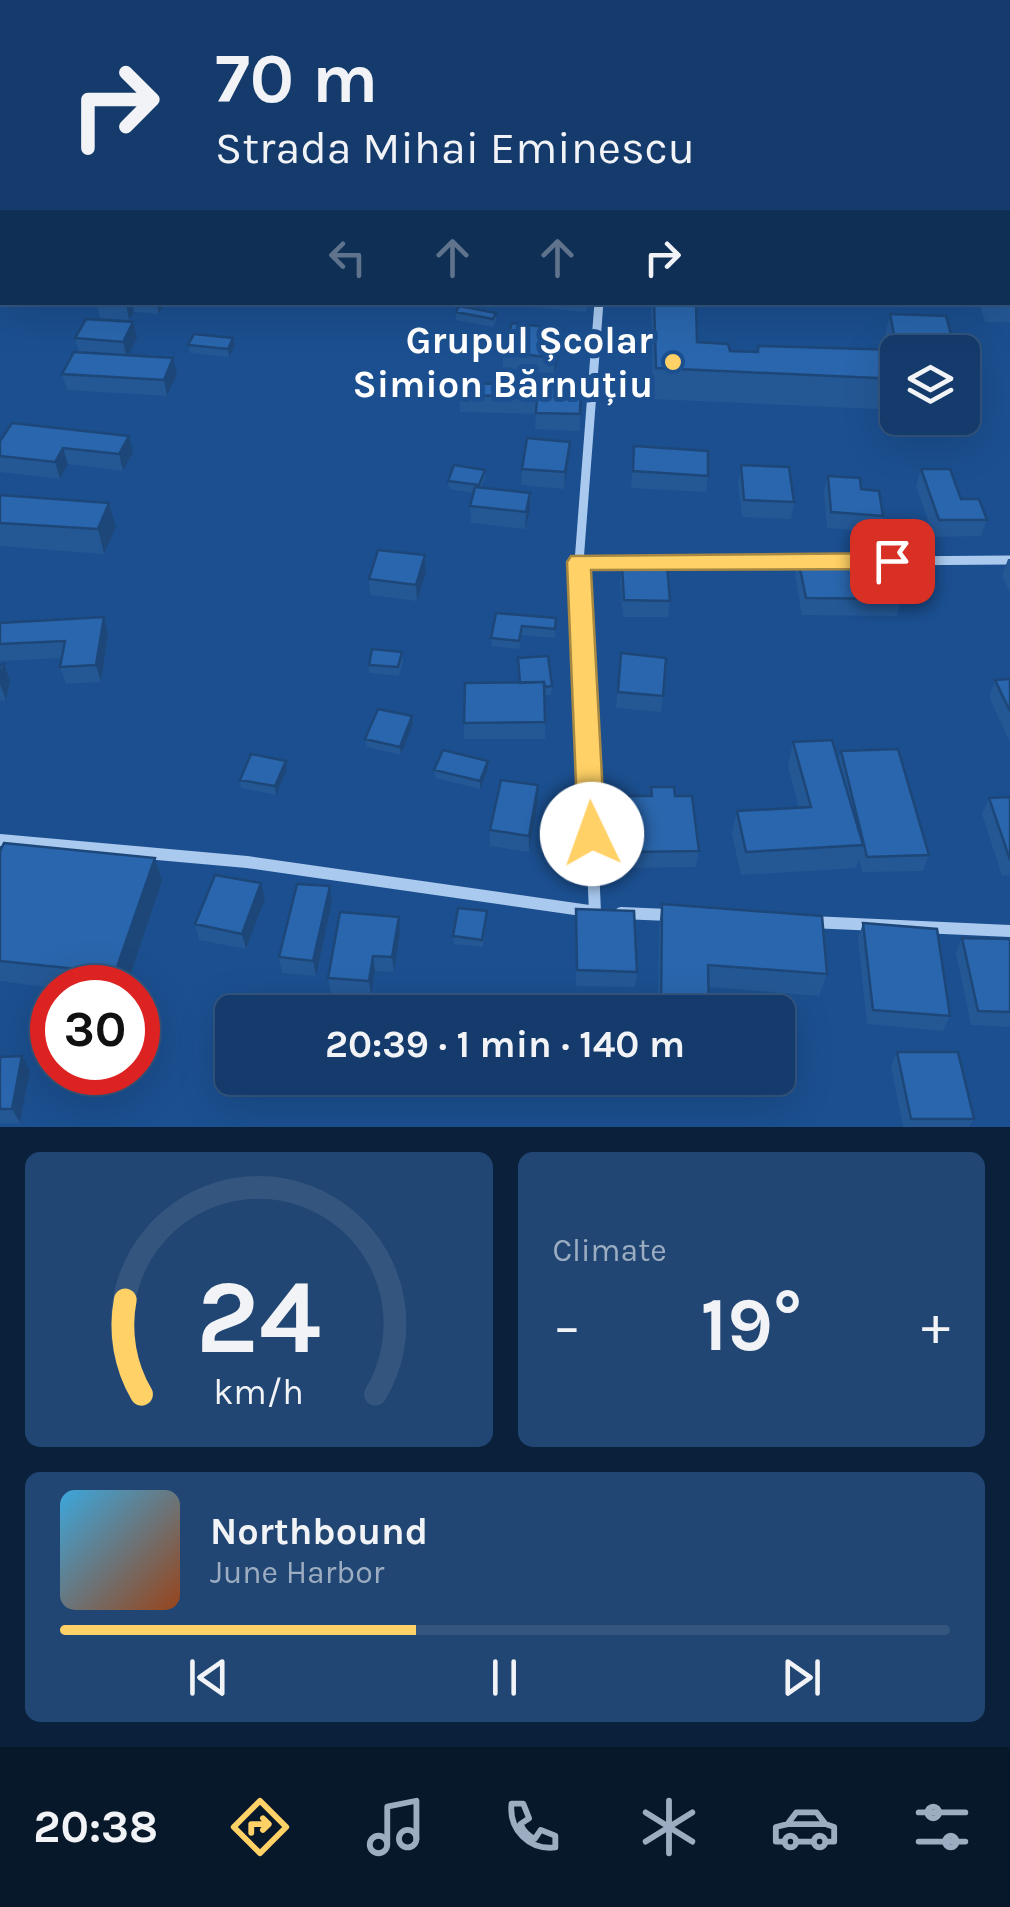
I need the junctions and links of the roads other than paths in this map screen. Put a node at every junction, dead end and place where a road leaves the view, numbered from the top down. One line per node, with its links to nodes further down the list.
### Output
1 (599, 305): 5 (street)
2 (1010, 560): 4 (street)
3 (814, 561): 5 (street)
4 (873, 561)
5 (579, 562): 7 (street)
6 (0, 840): 7 (street)
7 (595, 912): 8 (street)
8 (694, 916)
9 (792, 921): 10 (street)
10 (1010, 930)

